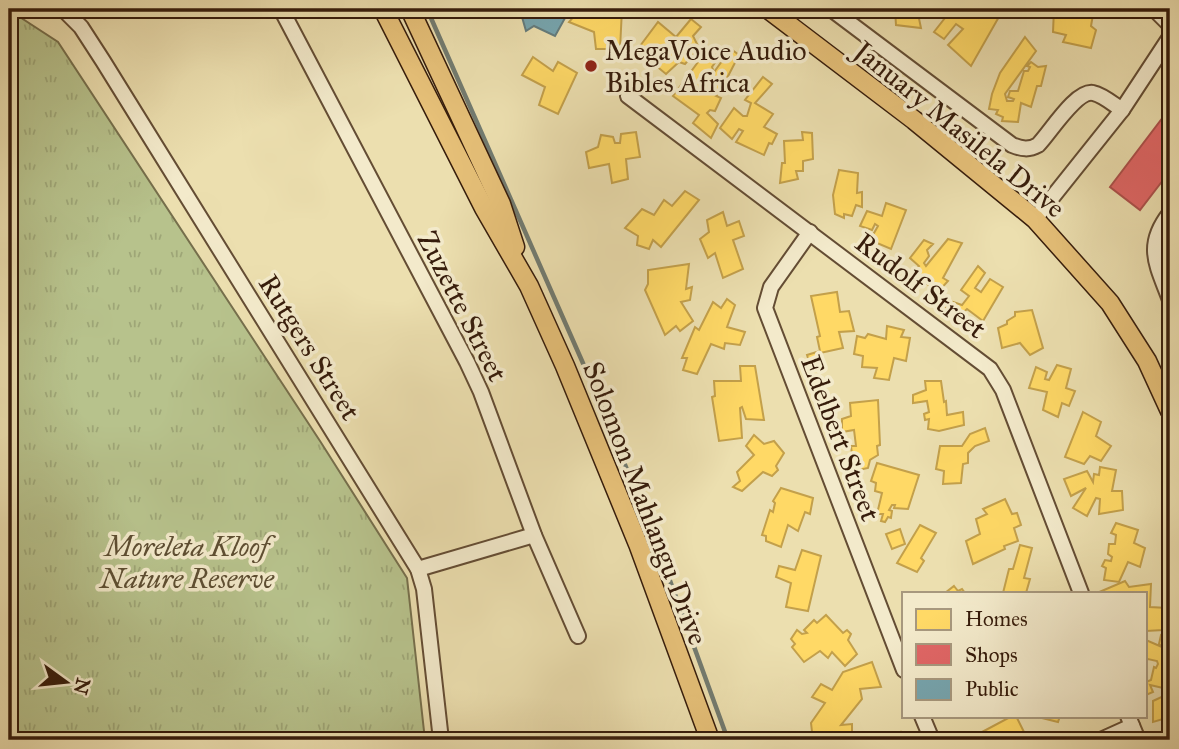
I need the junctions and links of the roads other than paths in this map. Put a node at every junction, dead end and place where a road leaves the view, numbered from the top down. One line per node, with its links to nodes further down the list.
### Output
1 (63, 9): 19 (street, Rutgers Street)
2 (281, 9): 18 (street, Zuzette Street)
3 (383, 9): 15 (main road, Solomon Mahlangu Drive)
4 (410, 9): 15 (main road, Solomon Mahlangu Drive)
5 (768, 9): 13 (main road, January Masilela Drive)
6 (831, 9): 11 (street, January Masilela Drive)
7 (1154, 9): 8 (street)
8 (1170, 25)
9 (1170, 37): 11 (street)
10 (628, 96): 14 (street, Rudolf Street)
11 (1122, 110): 13 (street)
12 (1170, 213): 16 (street)
13 (1035, 219): 17 (main road, January Masilela Drive)
14 (810, 232): 20 (street, Rudolf Street); 22 (street, Edelbert Street)
15 (529, 286): 26 (main road, Solomon Mahlangu Drive)
16 (1170, 300)
17 (1170, 411)
18 (534, 535): 19 (street); 21 (street, Zuzette Street)
19 (418, 569): 25 (street, Rutgers Street)
20 (1081, 592)
21 (578, 636)
22 (902, 665)
23 (923, 718): 27 (street)
24 (1130, 721): 28 (street); 29 (street)
25 (441, 740)
26 (710, 740)
27 (932, 740)
28 (1101, 740)
29 (1138, 740)

